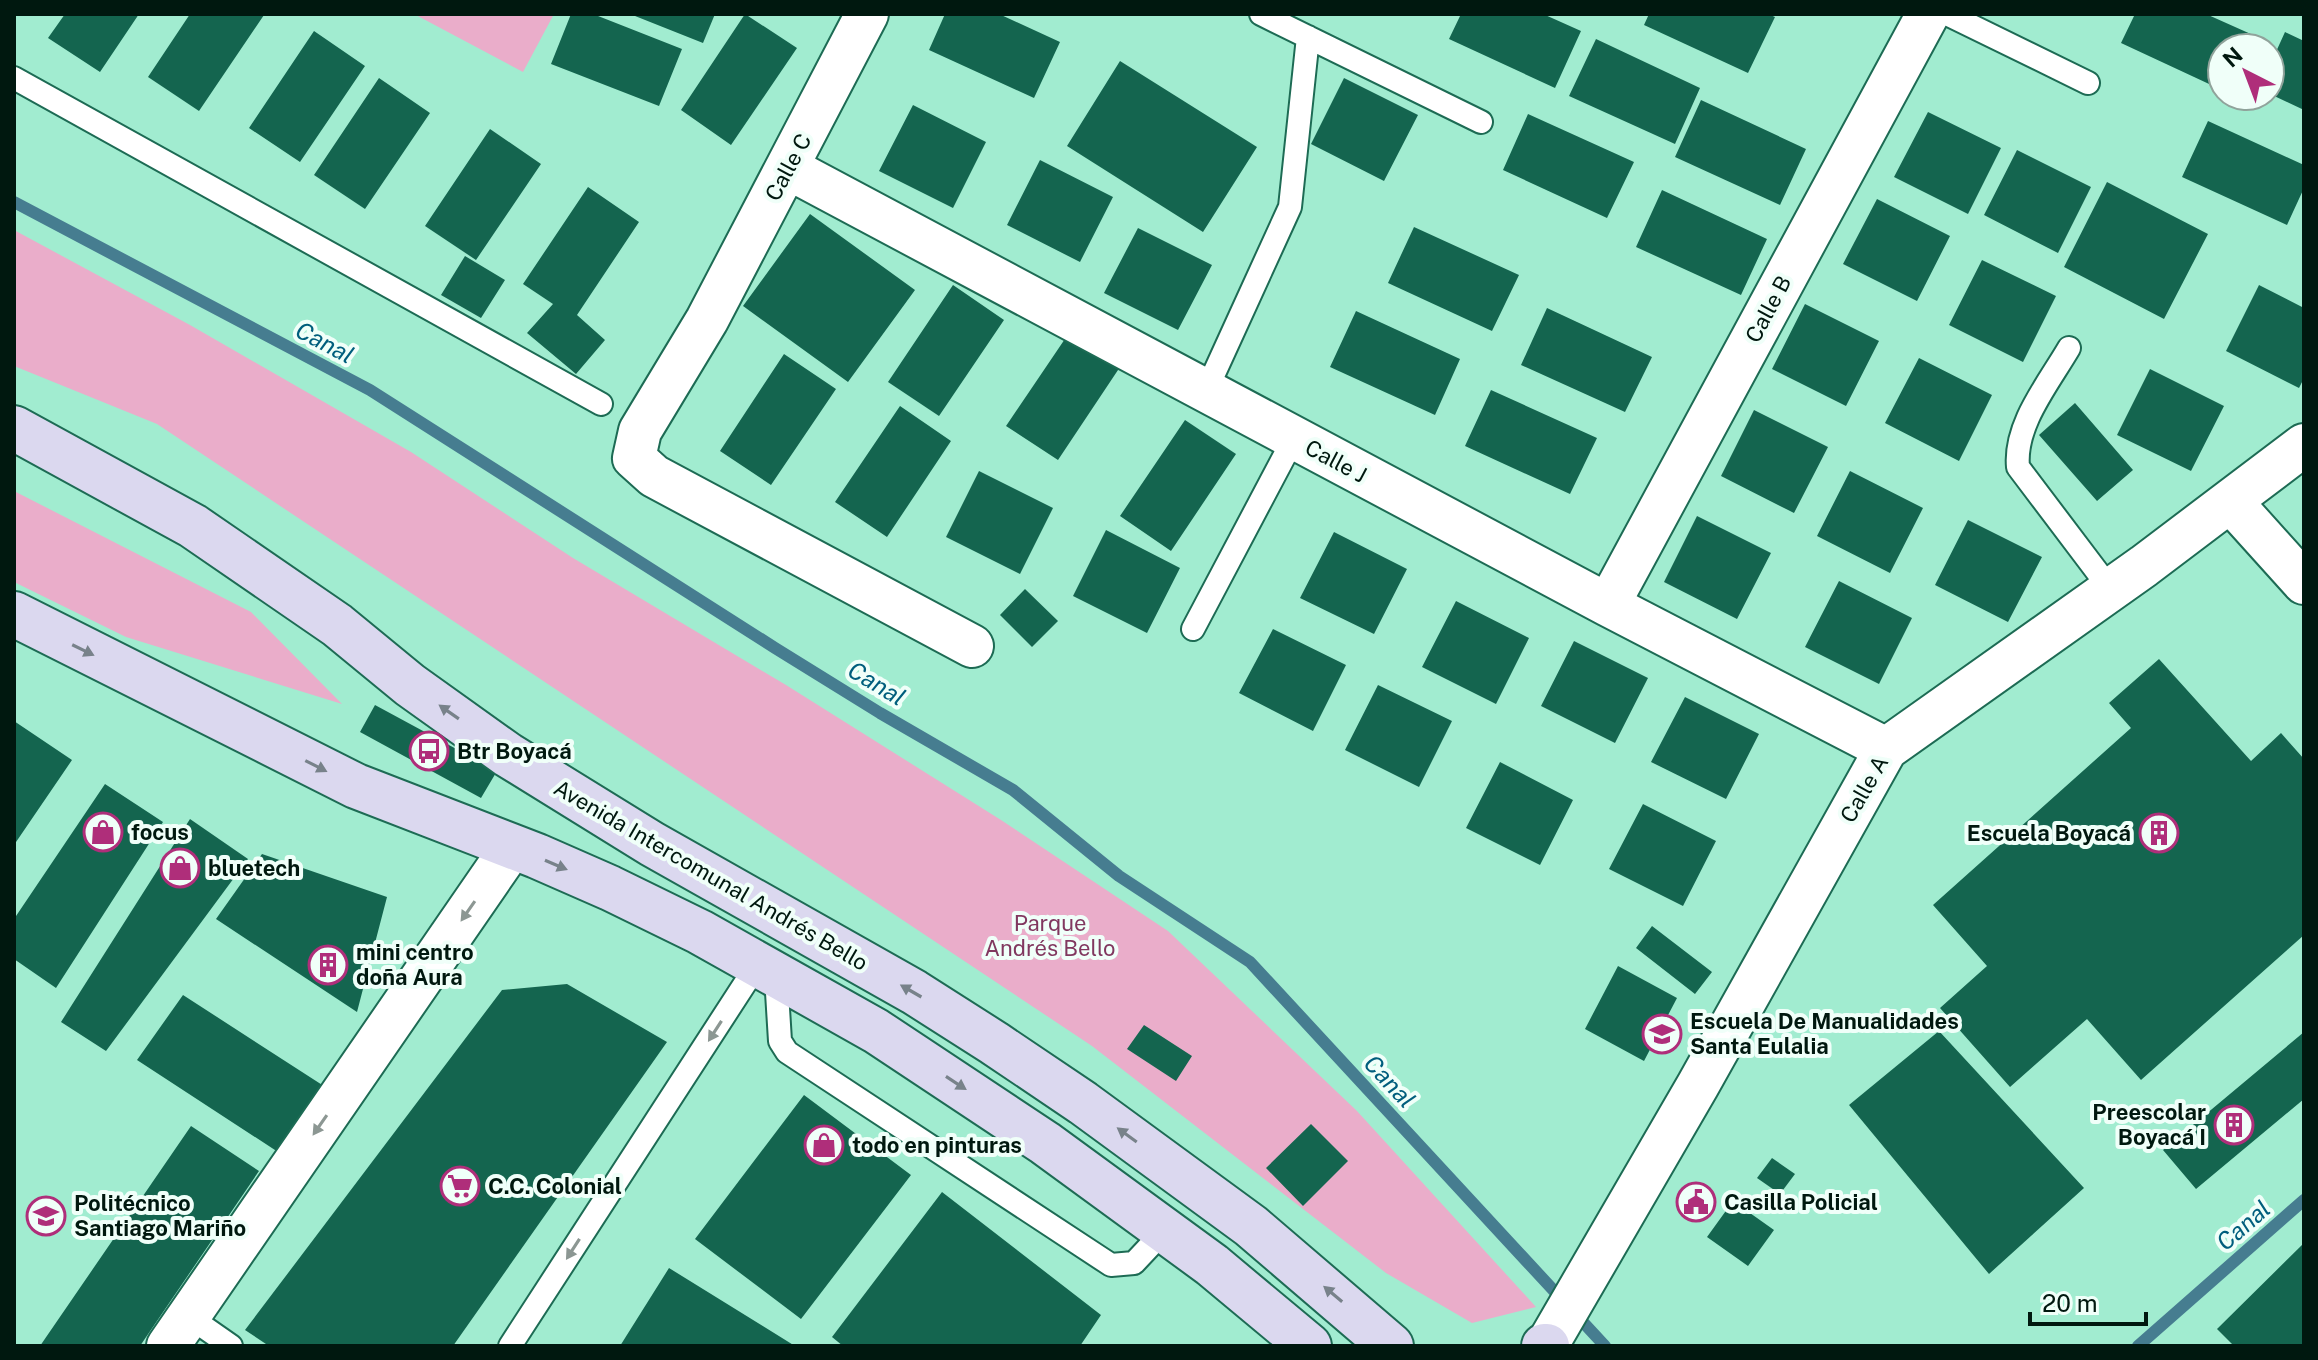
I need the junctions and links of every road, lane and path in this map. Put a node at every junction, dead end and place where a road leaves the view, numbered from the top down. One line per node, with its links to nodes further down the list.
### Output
1 (867, 14): 9 (street, Calle C)
2 (1261, 14): 5 (lane)
3 (1928, 14): 19 (street, Calle B)
4 (1947, 14): 7 (lane)
5 (1308, 37): 8 (lane); 11 (lane)
6 (14, 78): 12 (lane)
7 (2088, 83)
8 (1481, 122)
9 (788, 168): 11 (street, Calle J); 22 (street, Calle C)
10 (2069, 348): 18 (lane)
11 (1206, 391): 14 (street, Calle J)
12 (601, 404)
13 (14, 428): 32 (main road, Avenida Intercomunal Andrés Bello, one-way to 13)
14 (1294, 438): 19 (street, Calle J); 21 (lane)
15 (2304, 445): 16 (street, Calle A)
16 (2231, 502): 17 (street); 18 (street, Calle A)
17 (2304, 583)
18 (2111, 590): 23 (street, Calle A)
19 (1608, 605): 23 (street, Calle J)
20 (14, 614): 24 (main road, one-way to 24)
21 (1193, 629)
22 (972, 646)
23 (1886, 749): 28 (street, Calle A)
24 (512, 847): 25 (main road, one-way to 25); 27 (street, one-way to 27)
25 (766, 971): 26 (main road, one-way to 26); 26 (lane); 30 (lane, one-way to 30)
26 (1165, 1230): 31 (main road)
27 (178, 1331): 29 (lane)
28 (1546, 1345)
29 (231, 1346)
30 (510, 1346)
31 (1309, 1346)
32 (1391, 1346)

